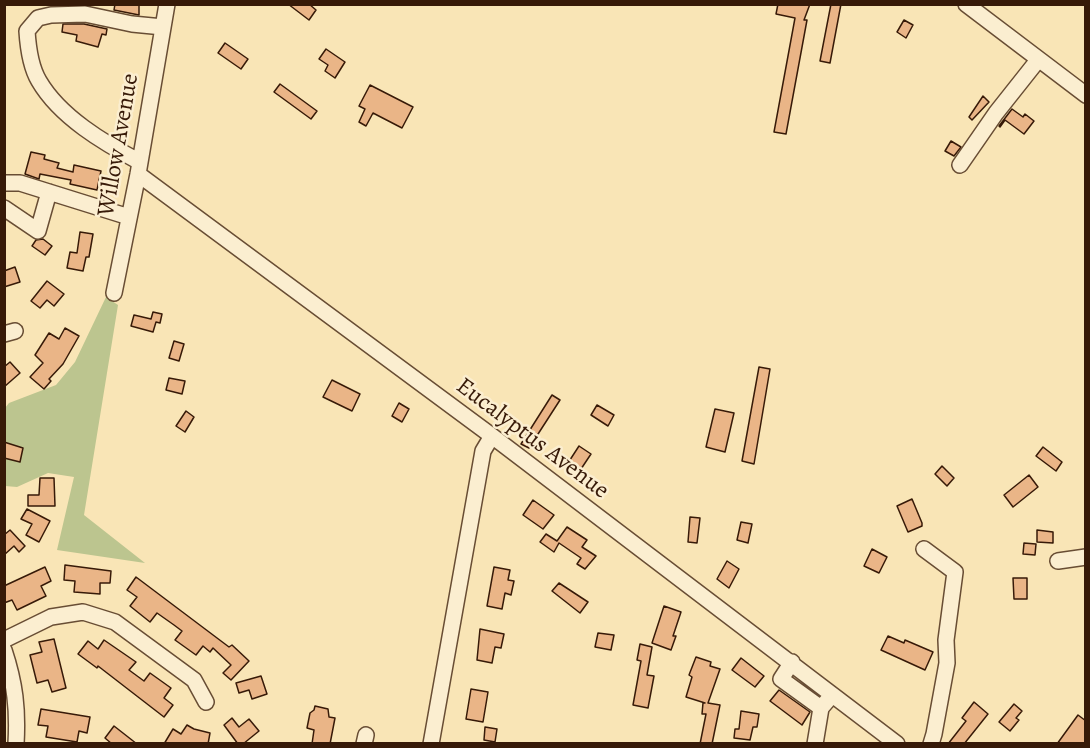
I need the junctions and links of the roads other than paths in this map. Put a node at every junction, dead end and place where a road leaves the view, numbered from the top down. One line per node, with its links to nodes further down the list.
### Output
1 (167, 4): 3 (street, Willow Avenue)
2 (966, 4): 4 (street)
3 (164, 27): 7 (street, Willow Avenue); 7 (street, Eucalyptus Avenue)
4 (1038, 60): 5 (street); 6 (street)
5 (1086, 95)
6 (960, 165)
7 (139, 168): 11 (street, Willow Avenue); 13 (street, Eucalyptus Avenue)
8 (4, 183): 9 (street)
9 (49, 192): 10 (street); 11 (street)
10 (4, 208)
11 (129, 217): 12 (street, Willow Avenue)
12 (114, 293)
13 (492, 436): 19 (street, Eucalyptus Avenue); 24 (street)
14 (924, 549): 27 (street)
15 (1086, 557): 16 (street)
16 (1058, 561)
17 (4, 640): 21 (street)
18 (4, 650): 23 (street)
19 (792, 662): 20 (street, Eucalyptus Avenue); 22 (street)
20 (832, 694): 22 (street); 26 (street, Eucalyptus Avenue)
21 (206, 702)
22 (821, 708): 25 (street)
23 (15, 744)
24 (431, 744)
25 (815, 744)
26 (897, 744)
27 (931, 744)

